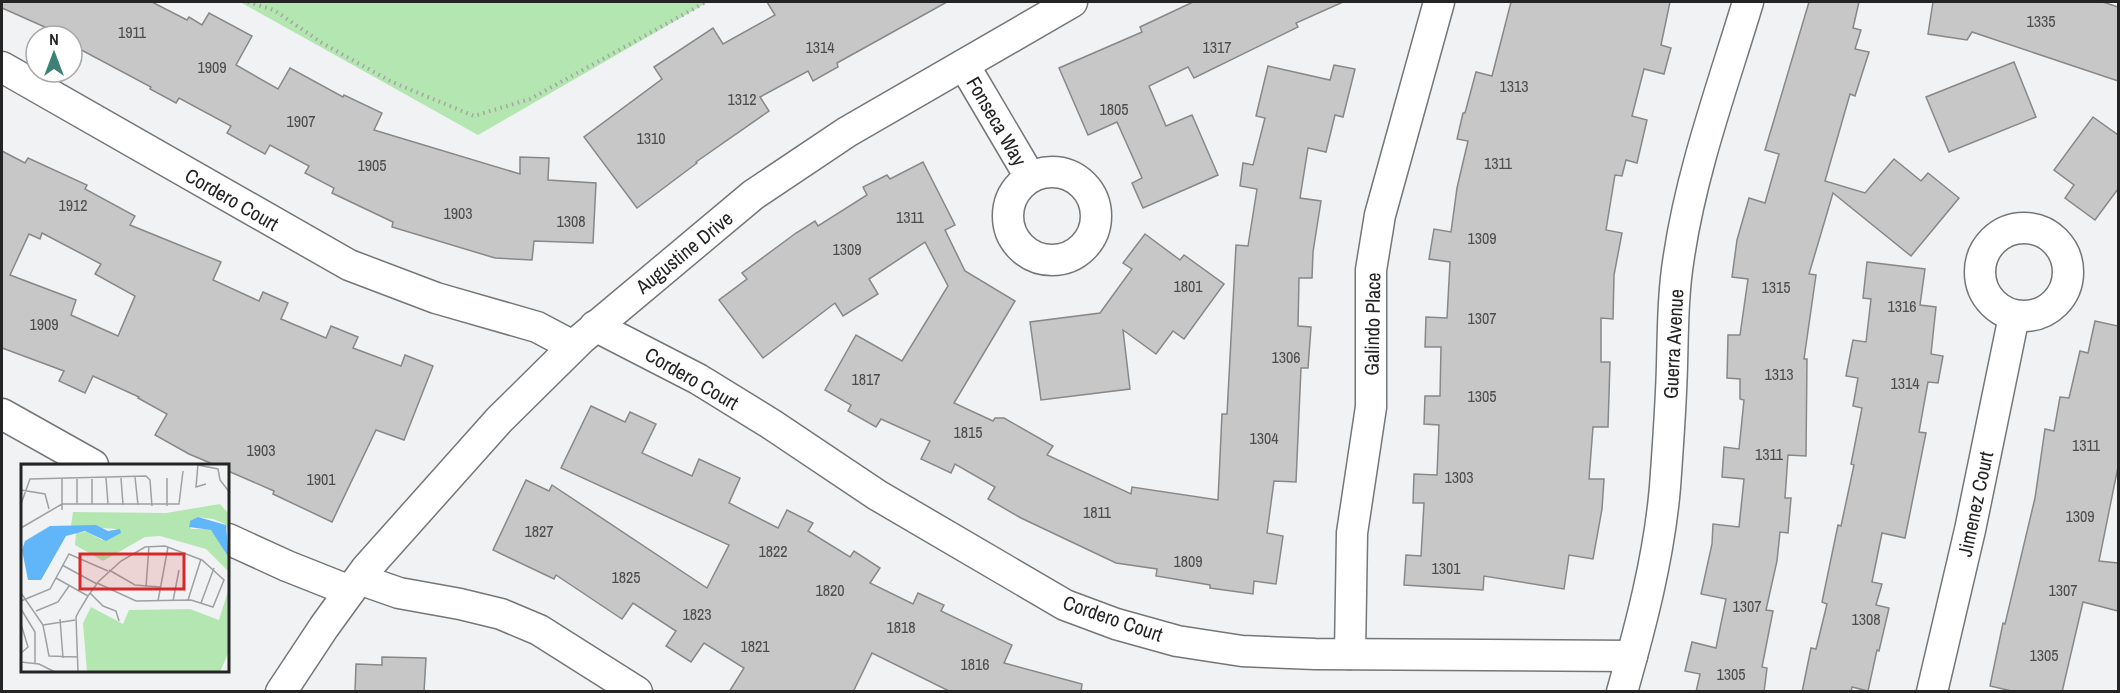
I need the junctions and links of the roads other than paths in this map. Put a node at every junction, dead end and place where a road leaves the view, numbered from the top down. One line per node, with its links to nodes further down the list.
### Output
1 (1072, 2): 4 (street, Augustine Drive)
2 (1439, 2): 14 (street, Galindo Place)
3 (1748, 2): 15 (street, Guerra Avenue)
4 (964, 64): 6 (street, Fonseca Way); 8 (street, Augustine Drive)
5 (2, 67): 9 (street, Cordero Court)
6 (1030, 177)
7 (2014, 316): 19 (street, Jimenez Court)
8 (596, 326): 9 (street, Augustine Drive); 14 (street, Cordero Court)
9 (573, 346): 13 (street, Augustine Drive)
10 (2, 414): 11 (street)
11 (91, 464)
12 (230, 540): 13 (street)
13 (354, 585): 16 (street, Augustine Drive); 17 (street)
14 (1350, 654): 15 (street, Cordero Court)
15 (1632, 656): 18 (street, Guerra Avenue)
16 (281, 692)
17 (637, 692)
18 (1622, 692)
19 (1932, 692)

